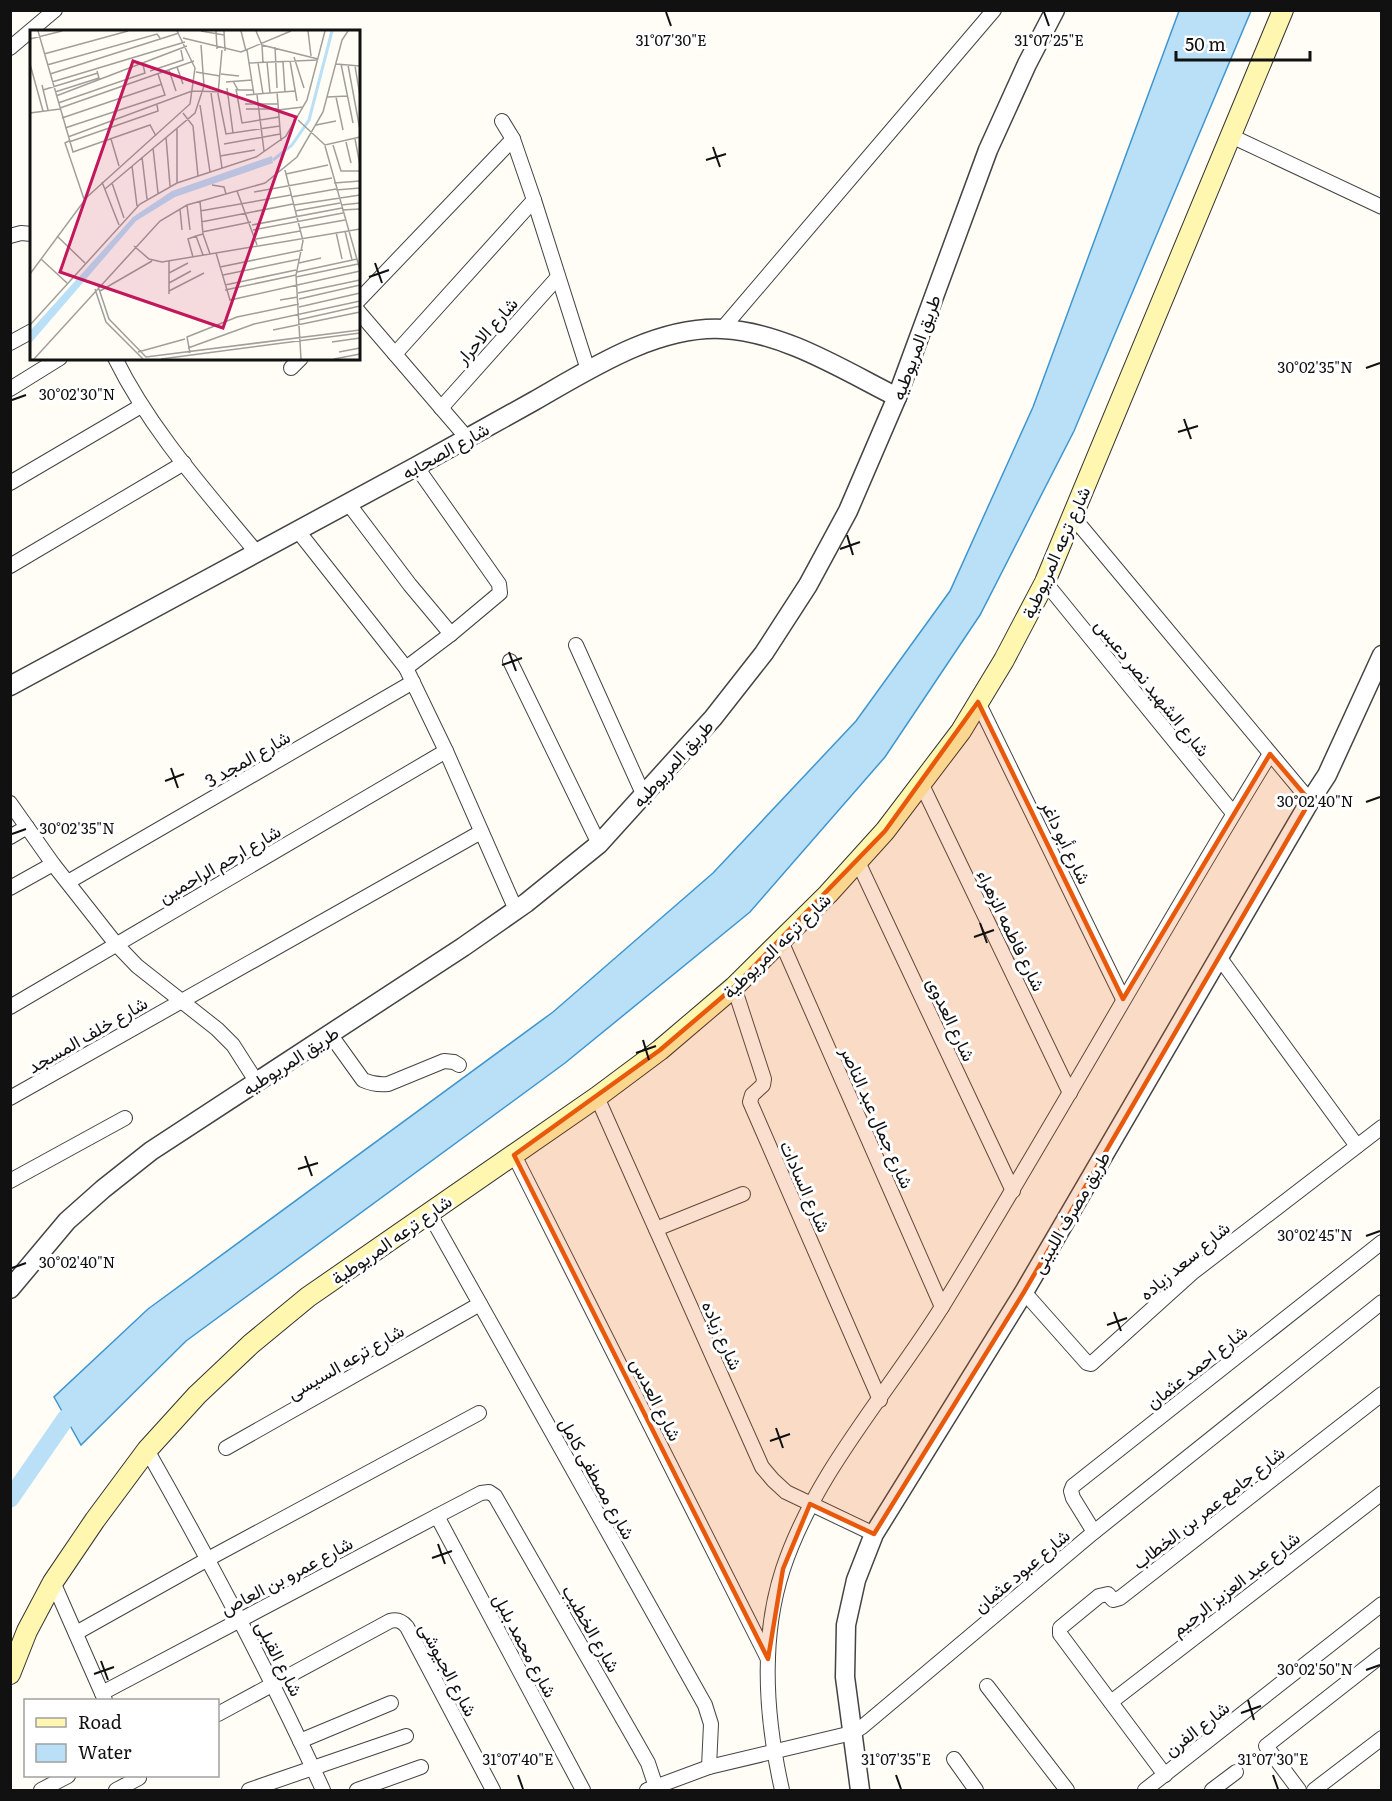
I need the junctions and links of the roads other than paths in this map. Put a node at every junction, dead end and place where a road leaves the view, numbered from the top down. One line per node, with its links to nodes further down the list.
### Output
1 (55, 10): 5 (street)
2 (994, 10): 16 (street)
3 (1055, 10): 24 (street, طريق المريوطيه)
4 (1282, 10): 9 (main road, شارع ترعه المريوطية)
5 (31, 30)
6 (30, 31): 7 (street)
7 (10, 48)
8 (502, 121): 10 (street)
9 (1231, 136): 12 (street); 32 (main road, شارع ترعه المريوطية)
10 (513, 139): 11 (street); 14 (street)
11 (534, 201): 13 (street); 19 (street)
12 (1382, 207)
13 (558, 277): 22 (street); 26 (street, شارع الاحرار)
14 (360, 299)
15 (360, 313): 19 (street)
16 (722, 329): 22 (street, شارع الصحابه); 24 (street, شارع الصحابه)
17 (30, 332): 18 (street)
18 (10, 343)
19 (395, 354): 26 (street)
20 (57, 360): 23 (street)
21 (116, 360): 25 (street)
22 (588, 370): 27 (street, شارع الصحابه)
23 (10, 388)
24 (897, 397): 48 (street, طريق المريوطيه)
25 (141, 406): 28 (street); 30 (street)
26 (441, 408): 27 (street)
27 (467, 438): 29 (street, شارع الصحابه)
28 (184, 464): 34 (street); 35 (street)
29 (416, 466): 31 (street, شارع الصحابه); 37 (street)
30 (10, 483)
31 (348, 503): 33 (street, شارع الصحابه); 37 (street)
32 (1073, 517): 36 (main road, شارع ترعه المريوطية); 46 (street)
33 (298, 531): 34 (street, شارع الصحابه); 41 (street)
34 (256, 553): 43 (street, شارع الصحابه)
35 (10, 566)
36 (1044, 582): 44 (main road, شارع ترعه المريوطية); 51 (street, شارع الشهيد نصر دعبس)
37 (451, 634): 41 (street)
38 (576, 645): 48 (street)
39 (1382, 655): 49 (street, طريق مصرف اللبينى)
40 (510, 662): 55 (street)
41 (406, 668): 42 (street)
42 (413, 682): 45 (street); 58 (street, شارع المجد 3)
43 (10, 686)
44 (978, 702): 47 (main road, شارع ترعه المريوطية); 65 (street, شارع أبو داغر)
45 (446, 751): 53 (street); 62 (street, شارع ارحم الراحمين)
46 (1270, 754): 49 (street); 51 (street)
47 (921, 783): 56 (main road, شارع ترعه المريوطية); 71 (street, شارع فاطمه الزهراء)
48 (644, 796): 55 (street, طريق المريوطيه)
49 (1310, 801): 63 (street, طريق مصرف اللبينى)
50 (10, 803): 52 (street)
51 (1233, 813): 65 (street)
52 (27, 827): 54 (street); 57 (street)
53 (481, 832): 60 (street); 66 (street, شارع خلف المسجد)
54 (10, 837)
55 (599, 844): 60 (street, طريق المريوطيه)
56 (858, 862): 61 (main road, شارع ترعه المريوطية); 79 (street, شارع العدوى)
57 (53, 864): 58 (street); 59 (street)
58 (68, 882): 62 (street)
59 (10, 888)
60 (516, 910): 68 (street, طريق المريوطيه)
61 (781, 941): 64 (main road, شارع ترعه المريوطية); 88 (street, شارع جمال عبد الناصر)
62 (116, 944): 66 (street); 67 (street, شارع ارحم الراحمين)
63 (1219, 957): 76 (street); 85 (street, طريق مصرف اللبينى)
64 (734, 987): 72 (main road, شارع ترعه المريوطية); 90 (street, شارع السادات)
65 (1124, 999): 71 (street)
66 (182, 1000): 70 (street); 73 (street, شارع خلف المسجد)
67 (10, 1007)
68 (330, 1034): 69 (street); 70 (street, طريق المريوطيه)
69 (459, 1065)
70 (256, 1081): 84 (street, طريق المريوطيه)
71 (1070, 1093): 79 (street)
72 (597, 1097): 77 (main road, شارع ترعه المريوطية); 82 (street, شارع زياده)
73 (10, 1098)
74 (124, 1118): 78 (street)
75 (1382, 1126): 76 (street, شارع سعد زياده)
76 (1357, 1146): 85 (street, شارع سعد زياده)
77 (514, 1155): 81 (main road, شارع ترعه المريوطية); 106 (street, شارع العدس)
78 (10, 1181)
79 (1013, 1191): 88 (street)
80 (743, 1194): 82 (street)
81 (429, 1213): 87 (street, شارع مصطفى كامل); 93 (main road, شارع ترعه المريوطية)
82 (656, 1229): 96 (street, شارع زياده)
83 (1382, 1242): 98 (street, شارع احمد عثمان)
84 (10, 1289)
85 (1024, 1292): 99 (street, طريق مصرف اللبينى)
86 (1382, 1302): 98 (street, شارع عبود عثمان)
87 (480, 1304): 92 (street, شارع ترعه السيسى); 121 (street, شارع مصطفى كامل)
88 (942, 1307): 90 (street)
89 (1382, 1394): 111 (street, شارع جامع عمر بن الخطاب)
90 (880, 1400): 96 (street)
91 (479, 1413): 100 (street)
92 (226, 1448)
93 (147, 1450): 100 (street, شارع القبلى); 101 (main road, شارع ترعه المريوطية)
94 (489, 1492): 97 (street, شارع عمرو بن العاص); 127 (street, شارع الخطيب)
95 (1382, 1492): 111 (street, شارع عبد العزيز الرحيم)
96 (810, 1504): 99 (street, شارع زياده); 106 (street)
97 (437, 1516): 103 (street, شارع عمرو بن العاص); 134 (street, شارع محمد بلبل)
98 (1094, 1532): 114 (street, شارع عبود عثمان)
99 (874, 1534): 114 (street, طريق مصرف اللبينى)
100 (208, 1559): 103 (street, شارع القبلى); 104 (street)
101 (53, 1582): 104 (street); 107 (main road, شارع ترعه المريوطية)
102 (1382, 1604): 124 (street, شارع الفرن)
103 (241, 1620): 108 (street, شارع القبلى); 110 (street, شارع عمرو بن العاص)
104 (76, 1633): 110 (street)
105 (1382, 1655): 141 (street)
106 (768, 1659): 118 (street)
107 (10, 1674)
108 (273, 1683): 113 (street, شارع الجيوشى); 117 (street, شارع القبلى); 133 (street, شارع الجيوشى)
109 (987, 1686): 138 (street)
110 (104, 1697)
111 (1111, 1702): 124 (street)
112 (391, 1703): 117 (street)
113 (219, 1713)
114 (852, 1733): 118 (street, شارع عبود عثمان); 136 (street, طريق مصرف اللبينى)
115 (406, 1736): 122 (street)
116 (1382, 1738): 142 (street)
117 (300, 1741): 122 (street, شارع القبلى)
118 (773, 1751): 121 (street, شارع عبود عثمان); 135 (street)
119 (954, 1759): 137 (street)
120 (421, 1767): 132 (street)
121 (709, 1767): 127 (street, شارع عبود عثمان)
122 (313, 1768): 130 (street); 131 (street, شارع القبلى)
123 (1236, 1772): 140 (street)
124 (1165, 1775): 139 (street, شارع الفرن)
125 (66, 1777): 128 (street)
126 (141, 1781): 129 (street)
127 (654, 1789)
128 (41, 1791)
129 (116, 1791)
130 (249, 1791)
131 (323, 1791)
132 (357, 1791)
133 (493, 1791)
134 (583, 1791)
135 (782, 1791)
136 (860, 1791)
137 (976, 1791)
138 (1067, 1791)
139 (1145, 1791)
140 (1212, 1791)
141 (1299, 1791)
142 (1314, 1791)

